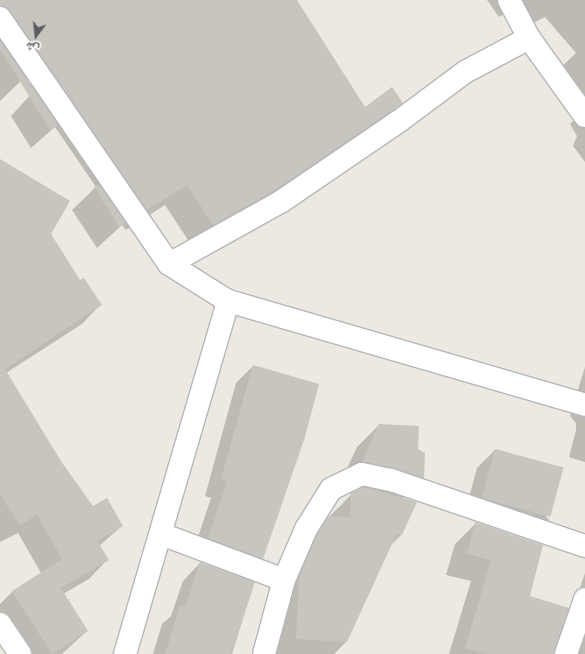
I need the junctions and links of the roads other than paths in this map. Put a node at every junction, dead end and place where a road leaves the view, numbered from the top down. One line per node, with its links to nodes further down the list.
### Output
1 (509, 0): 3 (street)
2 (0, 18): 5 (street)
3 (529, 38): 4 (street); 5 (street)
4 (585, 116)
5 (169, 264): 6 (street)
6 (228, 301): 7 (street); 8 (street)
7 (583, 398)
8 (161, 534): 10 (street); 14 (street)
9 (585, 546): 10 (street)
10 (284, 580): 15 (street)
11 (585, 599): 16 (street)
12 (0, 624): 13 (street)
13 (20, 654)
14 (125, 654)
15 (264, 654)
16 (566, 654)

